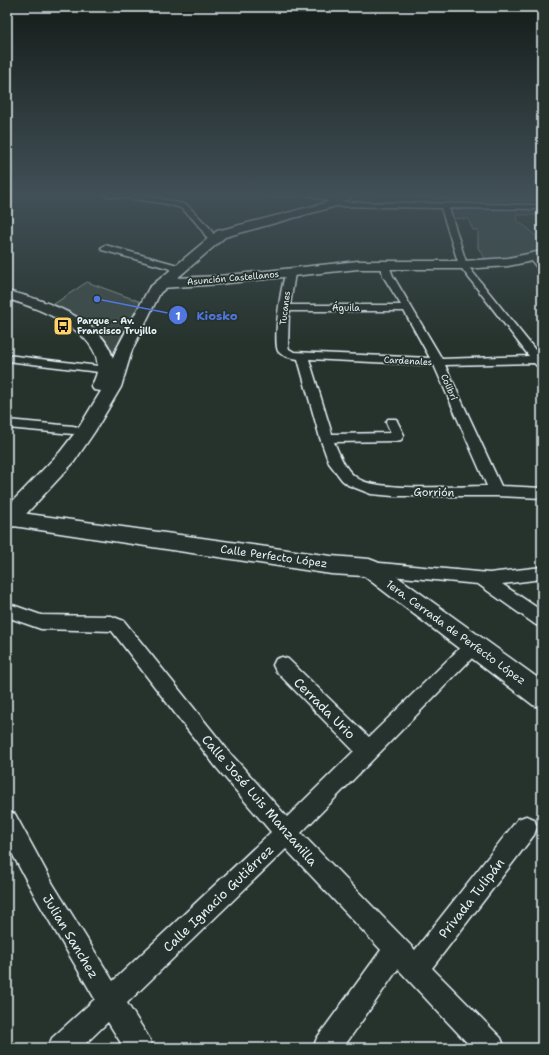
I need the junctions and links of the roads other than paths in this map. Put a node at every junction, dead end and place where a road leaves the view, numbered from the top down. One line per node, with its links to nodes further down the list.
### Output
1 (211, 243): 8 (main road)
2 (456, 243): 6 (street)
3 (105, 248): 8 (street)
4 (537, 256): 6 (street, Asunción Castellanos); 7 (street)
5 (385, 265): 6 (street, Asunción Castellanos); 9 (street, Asunción Castellanos); 13 (street, Colibrí)
6 (463, 265): 19 (street)
7 (542, 268)
8 (182, 269): 10 (main road)
9 (290, 273): 10 (street, Asunción Castellanos); 12 (street, Tucanes)
10 (162, 284): 15 (main road)
11 (7, 295): 16 (main road)
12 (285, 308): 13 (street, Águila); 14 (street, Tucanes)
13 (408, 308): 20 (street, Colibrí)
14 (281, 343): 17 (street, Cardenales)
15 (124, 350): 16 (main road); 28 (main road)
16 (103, 351): 21 (main road)
17 (303, 357): 20 (street, Cardenales); 25 (street, Gorrión)
18 (7, 358): 21 (street)
19 (541, 361): 20 (street, Cardenales)
20 (438, 362): 26 (street, Colibrí)
21 (107, 370): 24 (main road)
22 (392, 422): 25 (street)
23 (7, 424): 24 (street)
24 (73, 430): 28 (main road)
25 (326, 438): 26 (street, Gorrión)
26 (496, 491): 27 (street, Gorrión)
27 (542, 493)
28 (7, 515): 29 (street, Calle Perfecto López)
29 (369, 568): 31 (street, Calle Perfecto López); 34 (street, 1era. Cerrada de Perfecto López)
30 (542, 574): 31 (street, Calle Perfecto López)
31 (481, 578): 33 (street)
32 (7, 610): 40 (street, Calle José Luis Manzanilla)
33 (542, 620)
34 (474, 645): 36 (street, 1era. Cerrada de Perfecto López); 37 (street, Calle Ignacio Gutiérrez)
35 (282, 665): 37 (street, Cerrada Urio)
36 (542, 696)
37 (369, 752): 40 (street, Calle Ignacio Gutiérrez)
38 (7, 822): 43 (street, Julian Sanchez)
39 (526, 827): 42 (street, Privada Tulipán)
40 (286, 833): 41 (street, Calle José Luis Manzanilla); 43 (street, Calle Ignacio Gutiérrez)
41 (397, 949): 42 (street, Calle José Luis Manzanilla); 46 (street)
42 (416, 969): 47 (street, Calle José Luis Manzanilla)
43 (111, 1001): 44 (street, Calle Ignacio Gutiérrez); 45 (street, Julian Sanchez)
44 (62, 1048)
45 (139, 1048)
46 (328, 1048)
47 (492, 1048)

